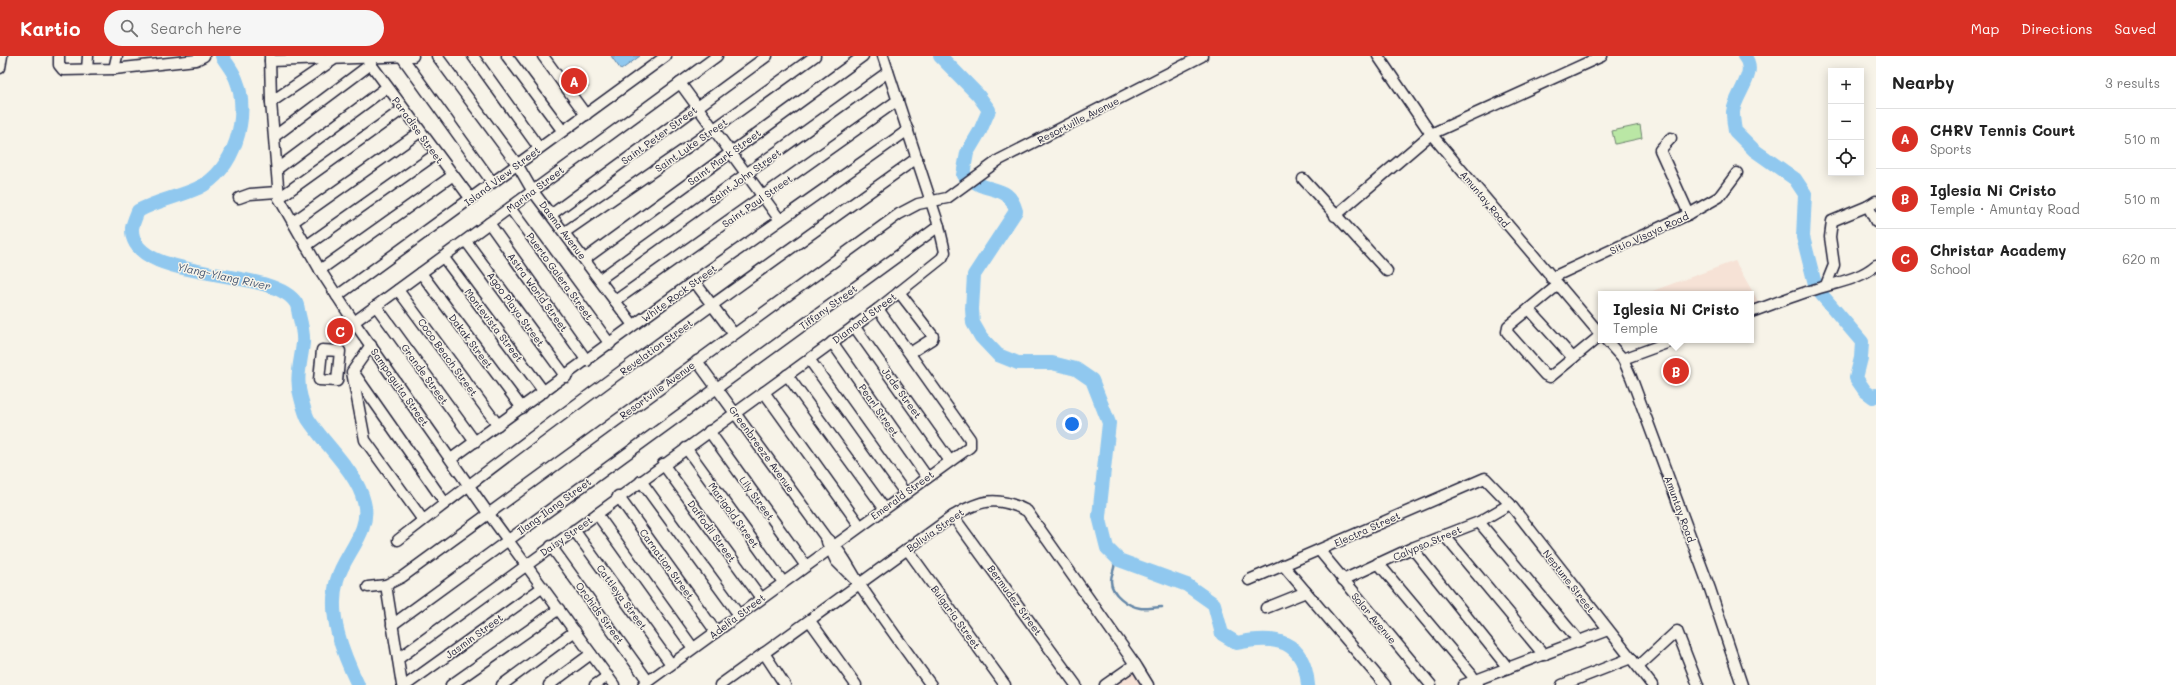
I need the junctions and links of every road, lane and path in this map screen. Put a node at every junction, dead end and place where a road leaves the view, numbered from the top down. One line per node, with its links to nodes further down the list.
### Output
1 (2, 56): 24 (street)
2 (59, 56): 26 (street)
3 (88, 56): 26 (street)
4 (117, 56): 25 (street)
5 (413, 56): 19 (street)
6 (437, 56): 46 (street, Dasma Avenue)
7 (473, 56): 42 (street)
8 (506, 56): 36 (street)
9 (543, 56): 34 (street)
10 (666, 56): 34 (street, Island View Street)
11 (717, 56): 28 (street, Marina Street)
12 (767, 56): 32 (street, Saint Peter Street)
13 (815, 56): 35 (street, Saint Luke Street)
14 (863, 56): 43 (street, Saint Mark Street)
15 (883, 56): 27 (street, Diamond Street)
16 (1202, 56): 58 (street, Resortville Avenue)
17 (1378, 56): 39 (street, Amuntay Road)
18 (1602, 56): 39 (street)
19 (402, 57): 23 (street); 52 (street)
20 (200, 58): 25 (street)
21 (270, 59): 22 (street); 31 (street, Sampaguita Street)
22 (333, 60): 23 (street); 31 (street)
23 (369, 62): 29 (street, Paradise Street); 40 (street)
24 (0, 68)
25 (114, 69): 26 (street)
26 (87, 70)
27 (888, 72): 30 (street, Diamond Street); 49 (street, Saint John Street)
28 (680, 83): 32 (street); 53 (street, Marina Street)
29 (387, 87): 33 (street, Paradise Street); 47 (street)
30 (898, 100): 37 (street, Diamond Street); 55 (street, Saint Paul Street)
31 (271, 102): 40 (street, Sampaguita Street)
32 (698, 107): 35 (street); 61 (street, Saint Peter Street)
33 (403, 109): 38 (street, Paradise Street); 54 (street)
34 (586, 115): 36 (street, Island View Street)
35 (714, 129): 43 (street); 69 (street, Saint Luke Street)
36 (562, 130): 42 (street, Island View Street)
37 (908, 130): 45 (street, Diamond Street); 64 (street, White Rock Street)
38 (420, 132): 44 (street, Paradise Street); 65 (street)
39 (1431, 134): 63 (street); 80 (street, Amuntay Road)
40 (274, 136): 47 (street, Sampaguita Street)
41 (1671, 138): 62 (street)
42 (539, 148): 46 (street, Island View Street)
43 (731, 152): 49 (street); 73 (street, Saint Mark Street)
44 (436, 154): 50 (street, Paradise Street); 71 (street)
45 (917, 158): 58 (street, Diamond Street); 86 (street, Revelation Street)
46 (517, 164): 52 (street, Island View Street); 53 (street, Dasma Avenue)
47 (277, 169): 54 (street, Sampaguita Street)
48 (1737, 173): 62 (street, Sitio Visaya Road)
49 (747, 175): 55 (street); 78 (street, Saint John Street)
50 (452, 176): 57 (street, Paradise Street); 75 (street)
51 (1303, 179): 63 (street)
52 (492, 182): 57 (street, Island View Street)
53 (532, 190): 60 (street, Marina Street); 61 (street, Dasma Avenue)
54 (278, 195): 56 (street); 65 (street, Sampaguita Street)
55 (763, 197): 64 (street); 85 (street, Saint Paul Street)
56 (238, 198)
57 (471, 199): 84 (street, Island View Street)
58 (931, 200): 68 (street, Diamond Street); 95 (street, Resortville Avenue)
59 (1872, 203): 66 (street); 81 (street)
60 (510, 208): 67 (street, Marina Street); 100 (street, Puerto Galera Street)
61 (552, 214): 69 (street, Dasma Avenue)
62 (1689, 214): 80 (street, Sitio Visaya Road)
63 (1335, 216): 76 (street)
64 (780, 220): 79 (street, White Rock Street)
65 (292, 222): 71 (street, Sampaguita Street)
66 (1876, 222)
67 (489, 223): 70 (street, Marina Street); 106 (street, Astra World Street)
68 (939, 226): 83 (street, Diamond Street); 111 (street, Tiffany Street)
69 (565, 232): 73 (street, Dasma Avenue)
70 (466, 241): 72 (street, Marina Street); 110 (street, Agoo Playa Street)
71 (306, 246): 75 (street, Sampaguita Street)
72 (444, 258): 77 (street, Marina Street); 112 (street, Montevista Street)
73 (585, 259): 78 (street, Dasma Avenue)
74 (1876, 265): 81 (street)
75 (320, 270): 84 (street, Sampaguita Street)
76 (1387, 271)
77 (420, 273): 82 (street, Marina Street); 114 (street, Dakak Street)
78 (600, 279): 85 (street, Dasma Avenue)
79 (694, 281): 86 (street); 92 (street, White Rock Street)
80 (1554, 282): 89 (street, Sitio Visaya Road); 94 (street, Amuntay Road)
81 (1825, 286): 90 (street)
82 (398, 290): 87 (street, Marina Street); 116 (street, Coco Beach Street)
83 (899, 292): 88 (street, Diamond Street); 102 (street)
84 (337, 296): 91 (street, Sampaguita Street)
85 (615, 301): 92 (street, Dasma Avenue)
86 (712, 305): 95 (street); 126 (street, Revelation Street)
87 (376, 306): 91 (street, Marina Street); 118 (street, Grande Street)
88 (878, 309): 93 (street, Diamond Street); 102 (street)
89 (1529, 309): 103 (street); 103 (street, Sitio Visaya Road)
90 (1754, 311)
91 (354, 322): 101 (street, Sampaguita Street)
92 (633, 325): 100 (street, White Rock Street)
93 (854, 326): 97 (street, Diamond Street); 121 (street, Jade Street)
94 (1598, 332)
95 (733, 333): 107 (street, Resortville Avenue)
96 (1598, 337): 103 (street)
97 (832, 342): 104 (street, Diamond Street); 123 (street, Pearl Street)
98 (1609, 343): 105 (street, Amuntay Road)
99 (1667, 343): 105 (street)
100 (610, 344): 106 (street, White Rock Street)
101 (371, 345): 108 (street); 120 (street, Sampaguita Street)
102 (910, 353): 121 (street, Emerald Street)
103 (1573, 358)
104 (809, 359): 109 (street, Diamond Street); 127 (street)
105 (1623, 359): 203 (street, Amuntay Road)
106 (587, 361): 110 (street, White Rock Street)
107 (697, 361): 111 (street, Greenbreeze Avenue); 132 (street, Resortville Avenue)
108 (352, 372): 129 (street); 135 (street)
109 (787, 375): 113 (street, Diamond Street); 131 (street)
110 (566, 377): 112 (street, White Rock Street)
111 (716, 388): 115 (street, Greenbreeze Avenue); 141 (street, Ilang-Ilang Street)
112 (544, 392): 114 (street, White Rock Street)
113 (764, 392): 115 (street, Diamond Street); 137 (street)
114 (522, 408): 116 (street, White Rock Street)
115 (735, 412): 117 (street, Daisy Street); 142 (street, Greenbreeze Avenue)
116 (498, 425): 118 (street, White Rock Street)
117 (709, 431): 119 (street, Daisy Street); 150 (street, Lily Street)
118 (475, 442): 120 (street, White Rock Street)
119 (686, 448): 122 (street, Daisy Street); 153 (street, Marigold Street)
120 (452, 459): 126 (street, Sampaguita Street)
121 (950, 461): 123 (street, Emerald Street)
122 (664, 464): 125 (street, Daisy Street); 159 (street, Daffodil Street)
123 (927, 477): 127 (street, Emerald Street)
124 (1485, 478): 130 (street, Neptune Street); 146 (street, Electra Street)
125 (641, 481): 128 (street, Daisy Street); 162 (street)
126 (469, 484): 129 (street, Revelation Street); 132 (street, Sampaguita Street)
127 (905, 493): 131 (street, Emerald Street)
128 (618, 496): 133 (street, Daisy Street); 167 (street, Carnation Street)
129 (445, 503): 135 (street, Revelation Street)
130 (1510, 504): 136 (street, Calypso Street); 165 (street, Neptune Street)
131 (884, 508): 137 (street, Emerald Street)
132 (488, 513): 141 (street, Sampaguita Street); 155 (street, Resortville Avenue)
133 (597, 514): 138 (street, Daisy Street); 169 (street)
134 (953, 516): 145 (street, Bolivia Street); 176 (street, Bolivia Street); 194 (street, Bermudez Street)
135 (424, 520): 140 (street, Revelation Street)
136 (1479, 522): 139 (street, Calypso Street); 168 (street)
137 (860, 526): 142 (street, Emerald Street)
138 (574, 530): 143 (street, Daisy Street); 175 (street, Cattleya Street)
139 (1444, 535): 144 (street, Calypso Street); 172 (street)
140 (398, 540)
141 (508, 540): 148 (street, Sampaguita Street); 164 (street, Ilang-Ilang Street)
142 (830, 545): 150 (street, Adelfa Street); 154 (street, Greenbreeze Avenue)
143 (551, 546): 148 (street, Daisy Street); 180 (street, Orchids Street)
144 (1412, 548): 147 (street, Calypso Street); 178 (street)
145 (907, 549): 154 (street, Bolivia Street); 193 (street, Bulgaria Street)
146 (1319, 550): 149 (street, Electra Street); 152 (street, Solar Avenue)
147 (1378, 563): 152 (street, Calypso Street); 181 (street)
148 (526, 565): 157 (street, Sampaguita Street); 174 (street, Daisy Street)
149 (1283, 565): 151 (street, Electra Street); 158 (street)
150 (806, 566): 153 (street, Adelfa Street)
151 (1249, 580)
152 (1342, 580): 198 (street, Solar Avenue)
153 (783, 582): 159 (street, Adelfa Street)
154 (859, 583): 163 (street, Bolivia Street); 192 (street, Greenbreeze Avenue)
155 (386, 585): 156 (street); 164 (street)
156 (368, 587)
157 (542, 587): 161 (street, Sampaguita Street); 183 (street, Jasmin Street)
158 (1306, 592): 160 (street); 197 (street)
159 (761, 598): 162 (street, Adelfa Street)
160 (1266, 608)
161 (559, 609): 166 (street, Sampaguita Street); 184 (street)
162 (739, 615): 167 (street, Adelfa Street)
163 (810, 621): 170 (street, Bolivia Street); 191 (street)
164 (392, 625): 174 (street)
165 (1608, 630): 168 (street); 173 (street, Neptune Street)
166 (575, 631): 171 (street, Sampaguita Street); 185 (street)
167 (716, 632): 169 (street, Adelfa Street)
168 (1579, 641): 172 (street)
169 (693, 648): 175 (street, Adelfa Street)
170 (764, 653): 189 (street, Bolivia Street); 190 (street)
171 (592, 654): 179 (street, Sampaguita Street); 186 (street)
172 (1544, 655): 178 (street)
173 (1631, 658): 177 (street, Neptune Street); 200 (street)
174 (398, 659): 182 (street)
175 (671, 664): 180 (street, Adelfa Street)
176 (1135, 664): 195 (street); 196 (street, Bolivia Street)
177 (1639, 666): 201 (street, Neptune Street); 202 (street)
178 (1508, 668): 181 (street)
179 (608, 676): 187 (street); 188 (street, Sampaguita Street)
180 (645, 683)
181 (1477, 683): 199 (street)
182 (402, 685)
183 (406, 685)
184 (451, 685)
185 (502, 685)
186 (549, 685)
187 (595, 685)
188 (614, 685)
189 (720, 685)
190 (785, 685)
191 (856, 685)
192 (931, 685)
193 (1005, 685)
194 (1076, 685)
195 (1105, 685)
196 (1148, 685)
197 (1385, 685)
198 (1430, 685)
199 (1463, 685)
200 (1562, 685)
201 (1652, 685)
202 (1698, 685)
203 (1742, 685)

